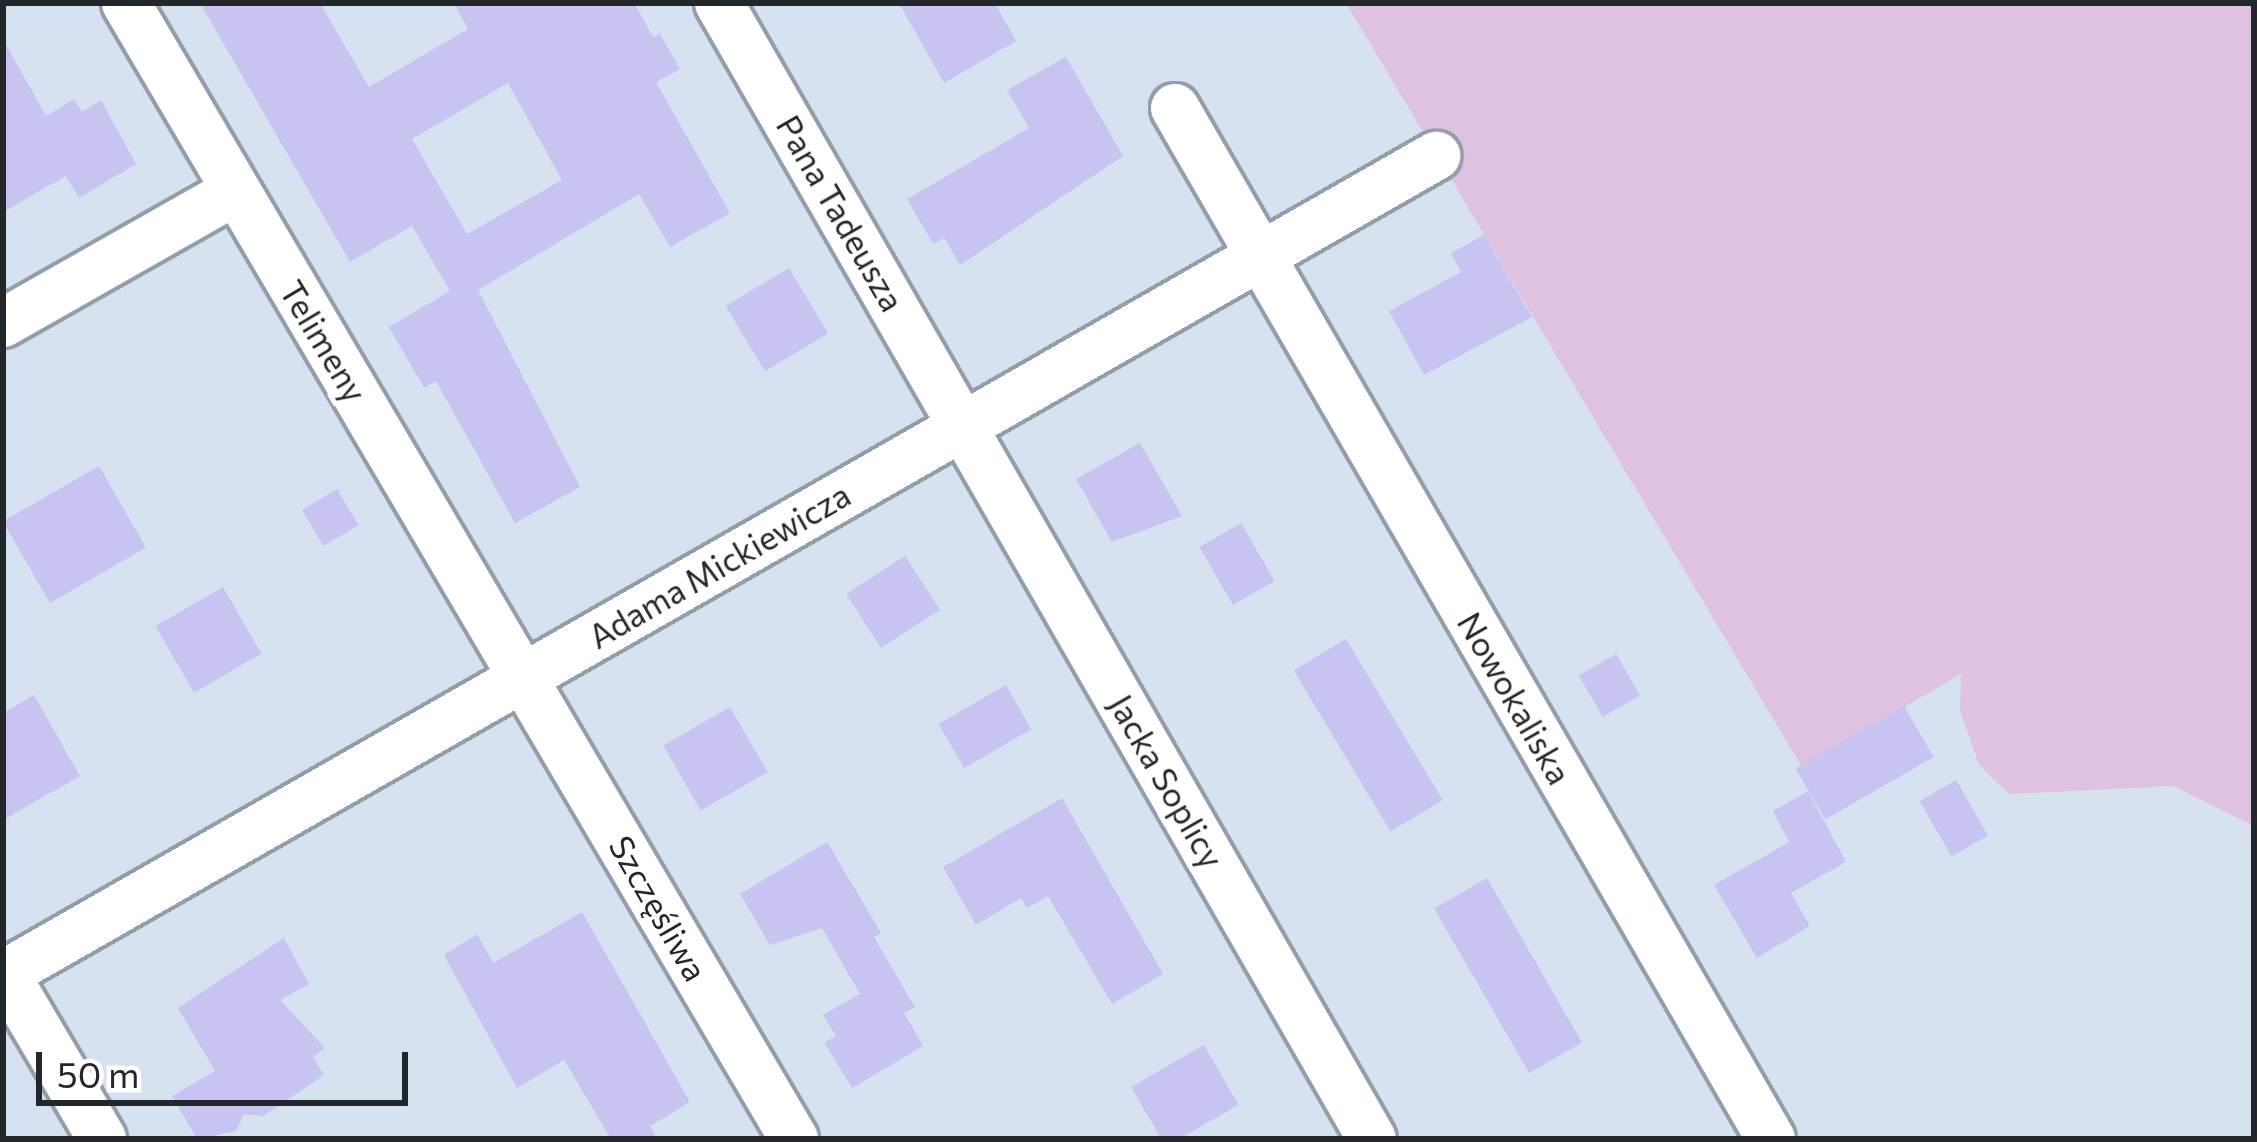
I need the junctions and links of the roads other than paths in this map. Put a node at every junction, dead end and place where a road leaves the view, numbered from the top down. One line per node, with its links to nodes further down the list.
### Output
1 (126, 3): 5 (street, Telimeny)
2 (719, 3): 8 (street, Pana Tadeusza)
3 (1175, 108): 6 (street, Nowokaliska)
4 (1436, 156): 6 (street, Adama Mickiewicza)
5 (235, 191): 7 (street); 9 (street, Telimeny)
6 (1259, 257): 8 (street, Adama Mickiewicza); 14 (street, Nowokaliska)
7 (3, 323)
8 (962, 422): 9 (street, Adama Mickiewicza); 13 (street, Jacka Soplicy)
9 (525, 678): 10 (street, Adama Mickiewicza); 12 (street, Szczęśliwa)
10 (4, 975): 11 (street)
11 (102, 1139)
12 (794, 1139)
13 (1372, 1139)
14 (1771, 1139)

